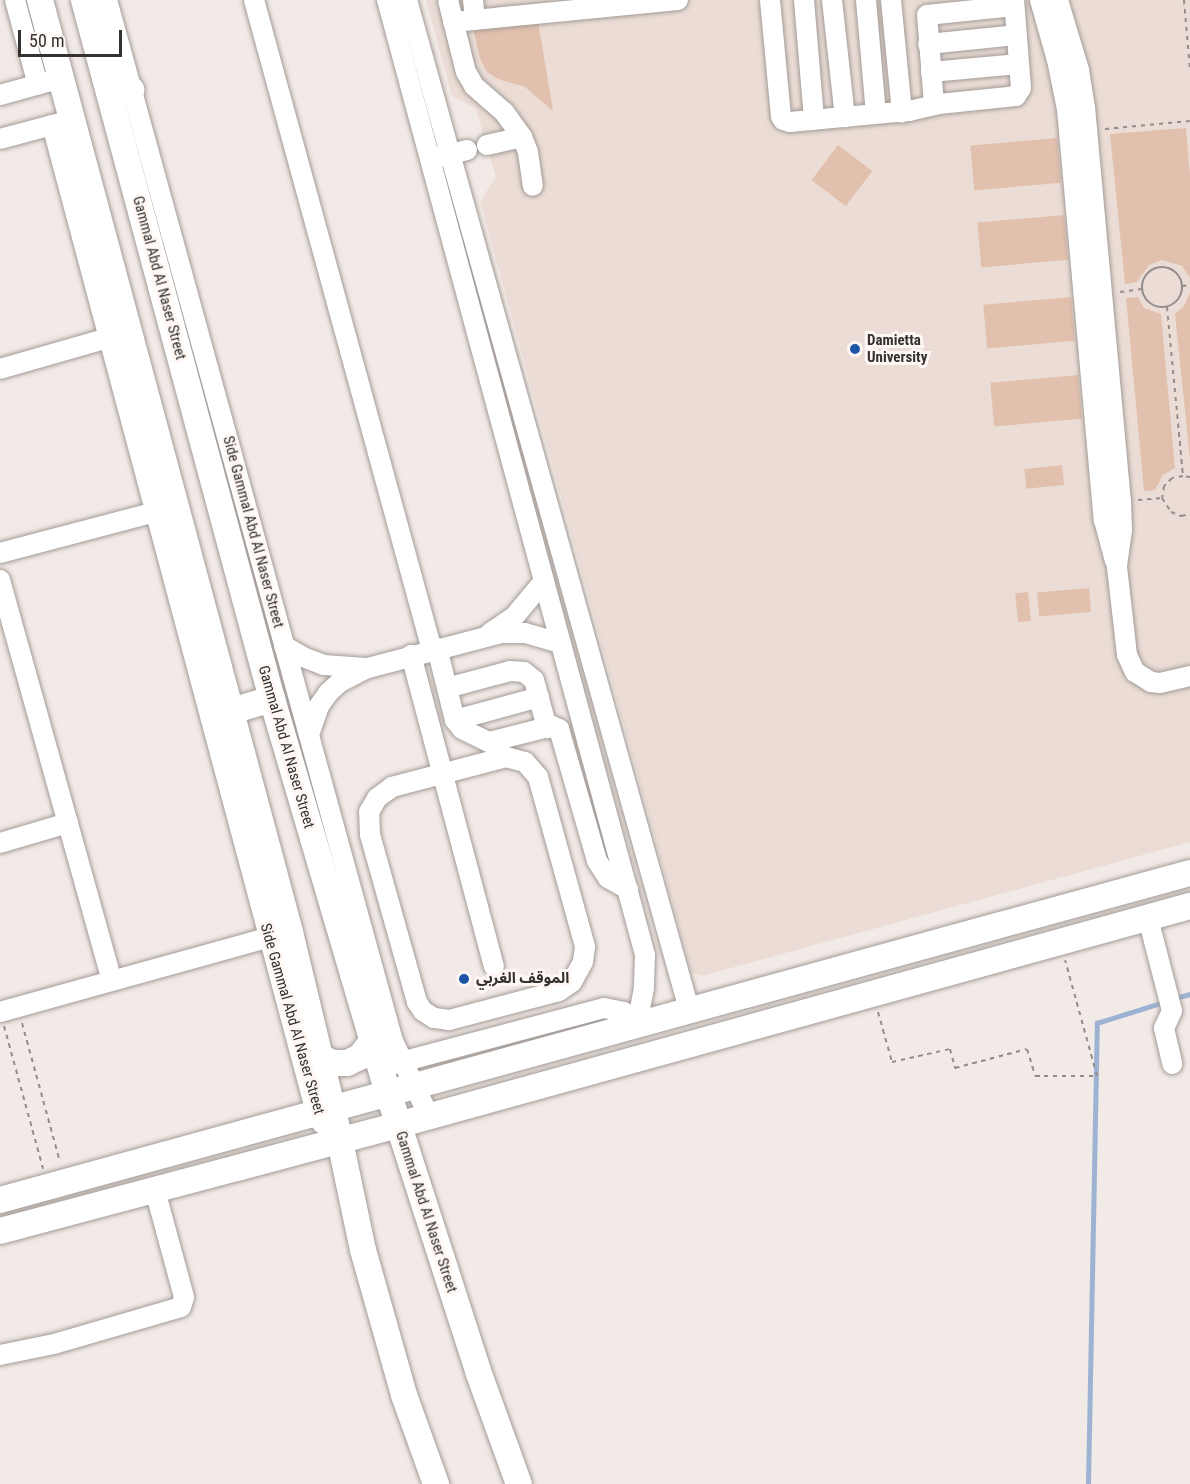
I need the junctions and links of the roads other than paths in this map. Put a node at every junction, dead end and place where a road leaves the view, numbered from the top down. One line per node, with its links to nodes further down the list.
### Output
1 (15, 0): 29 (street)
2 (40, 0): 29 (main road)
3 (84, 0): 30 (main road, Gammal Abd Al Naser Street)
4 (107, 0): 30 (street, Side Gammal Abd Al Naser Street)
5 (254, 0): 56 (street)
6 (387, 0): 41 (street)
7 (407, 0): 41 (street)
8 (448, 0): 24 (street)
9 (473, 0): 23 (street)
10 (678, 0): 18 (street)
11 (770, 0): 36 (street)
12 (804, 0): 36 (street)
13 (832, 0): 35 (street)
14 (866, 0): 34 (street)
15 (891, 0): 33 (street)
16 (1040, 0): 49 (street)
17 (1058, 0): 49 (street)
18 (649, 1): 19 (street)
19 (625, 3): 21 (street)
20 (1014, 3): 25 (street); 26 (street)
21 (600, 4): 22 (street)
22 (567, 5): 23 (street)
23 (475, 20): 24 (street)
24 (453, 22): 38 (street)
25 (1016, 35): 26 (street); 27 (street)
26 (928, 44): 28 (street)
27 (1019, 64): 28 (street); 32 (street)
28 (931, 72): 32 (street)
29 (50, 81): 31 (street); 37 (main road)
30 (121, 93): 55 (street, Side Gammal Abd Al Naser Street); 62 (main road, Gammal Abd Al Naser Street)
31 (0, 95)
32 (934, 105): 33 (street)
33 (902, 111): 34 (street)
34 (876, 114): 35 (street)
35 (845, 117): 36 (street)
36 (814, 120)
37 (63, 122): 39 (street); 43 (main road)
38 (522, 137): 40 (street); 42 (street)
39 (0, 139)
40 (487, 145)
41 (448, 155): 51 (street); 80 (street)
42 (533, 186)
43 (87, 215): 44 (street, Side Gammal Abd Al Naser Street); 46 (main road)
44 (108, 338): 45 (street); 46 (street, Side Gammal Abd Al Naser Street)
45 (0, 369)
46 (140, 415): 47 (street, Side Gammal Abd Al Naser Street); 52 (main road)
47 (154, 512): 48 (street); 52 (street, Side Gammal Abd Al Naser Street)
48 (0, 553)
49 (1118, 567): 59 (street)
50 (0, 580): 70 (street)
51 (544, 581): 53 (street); 54 (street)
52 (197, 626): 63 (main road); 76 (street, Side Gammal Abd Al Naser Street)
53 (488, 634): 54 (street); 56 (street)
54 (561, 643): 68 (street)
55 (284, 646): 58 (street); 66 (street, Side Gammal Abd Al Naser Street)
56 (434, 649): 57 (street); 60 (street)
57 (411, 656): 58 (street); 67 (street)
58 (369, 668): 66 (street)
59 (1190, 676)
60 (447, 688): 61 (street); 64 (street)
61 (539, 697): 64 (street); 65 (street)
62 (272, 699): 63 (main road); 84 (main road, Gammal Abd Al Naser Street)
63 (231, 711): 76 (main road)
64 (455, 720): 65 (street)
65 (548, 728): 69 (street)
66 (309, 736): 87 (street, Side Gammal Abd Al Naser Street)
67 (443, 774): 77 (street); 79 (street); 79 (street)
68 (598, 780): 69 (street); 73 (street)
69 (576, 787): 73 (street)
70 (68, 823): 71 (street); 78 (street)
71 (0, 843)
72 (1190, 873): 80 (main road)
73 (628, 889): 83 (street)
74 (1190, 906): 75 (main road)
75 (1148, 918): 86 (street); 91 (main road)
76 (279, 934): 78 (street); 85 (main road); 90 (street, Side Gammal Abd Al Naser Street)
77 (494, 966)
78 (112, 981): 81 (street)
79 (542, 995): 82 (street)
80 (689, 1009): 83 (main road)
81 (6, 1010)
82 (550, 1023): 83 (street); 87 (street)
83 (635, 1024): 88 (main road)
84 (372, 1041): 85 (main road); 87 (main road, Gammal Abd Al Naser Street)
85 (320, 1057): 90 (main road)
86 (1172, 1064)
87 (391, 1065): 88 (street, Side Gammal Abd Al Naser Street); 89 (main road, Gammal Abd Al Naser Street)
88 (414, 1086): 89 (main road); 91 (street, Side Gammal Abd Al Naser Street)
89 (388, 1092): 90 (main road); 92 (main road, Gammal Abd Al Naser Street)
90 (324, 1110): 93 (main road); 95 (main road)
91 (429, 1116): 92 (main road)
92 (398, 1125): 93 (main road); 99 (main road, Gammal Abd Al Naser Street)
93 (340, 1141): 94 (main road); 98 (main road)
94 (155, 1190): 96 (main road); 97 (street)
95 (0, 1200)
96 (0, 1230)
97 (0, 1355)
98 (436, 1484)
99 (519, 1484)

